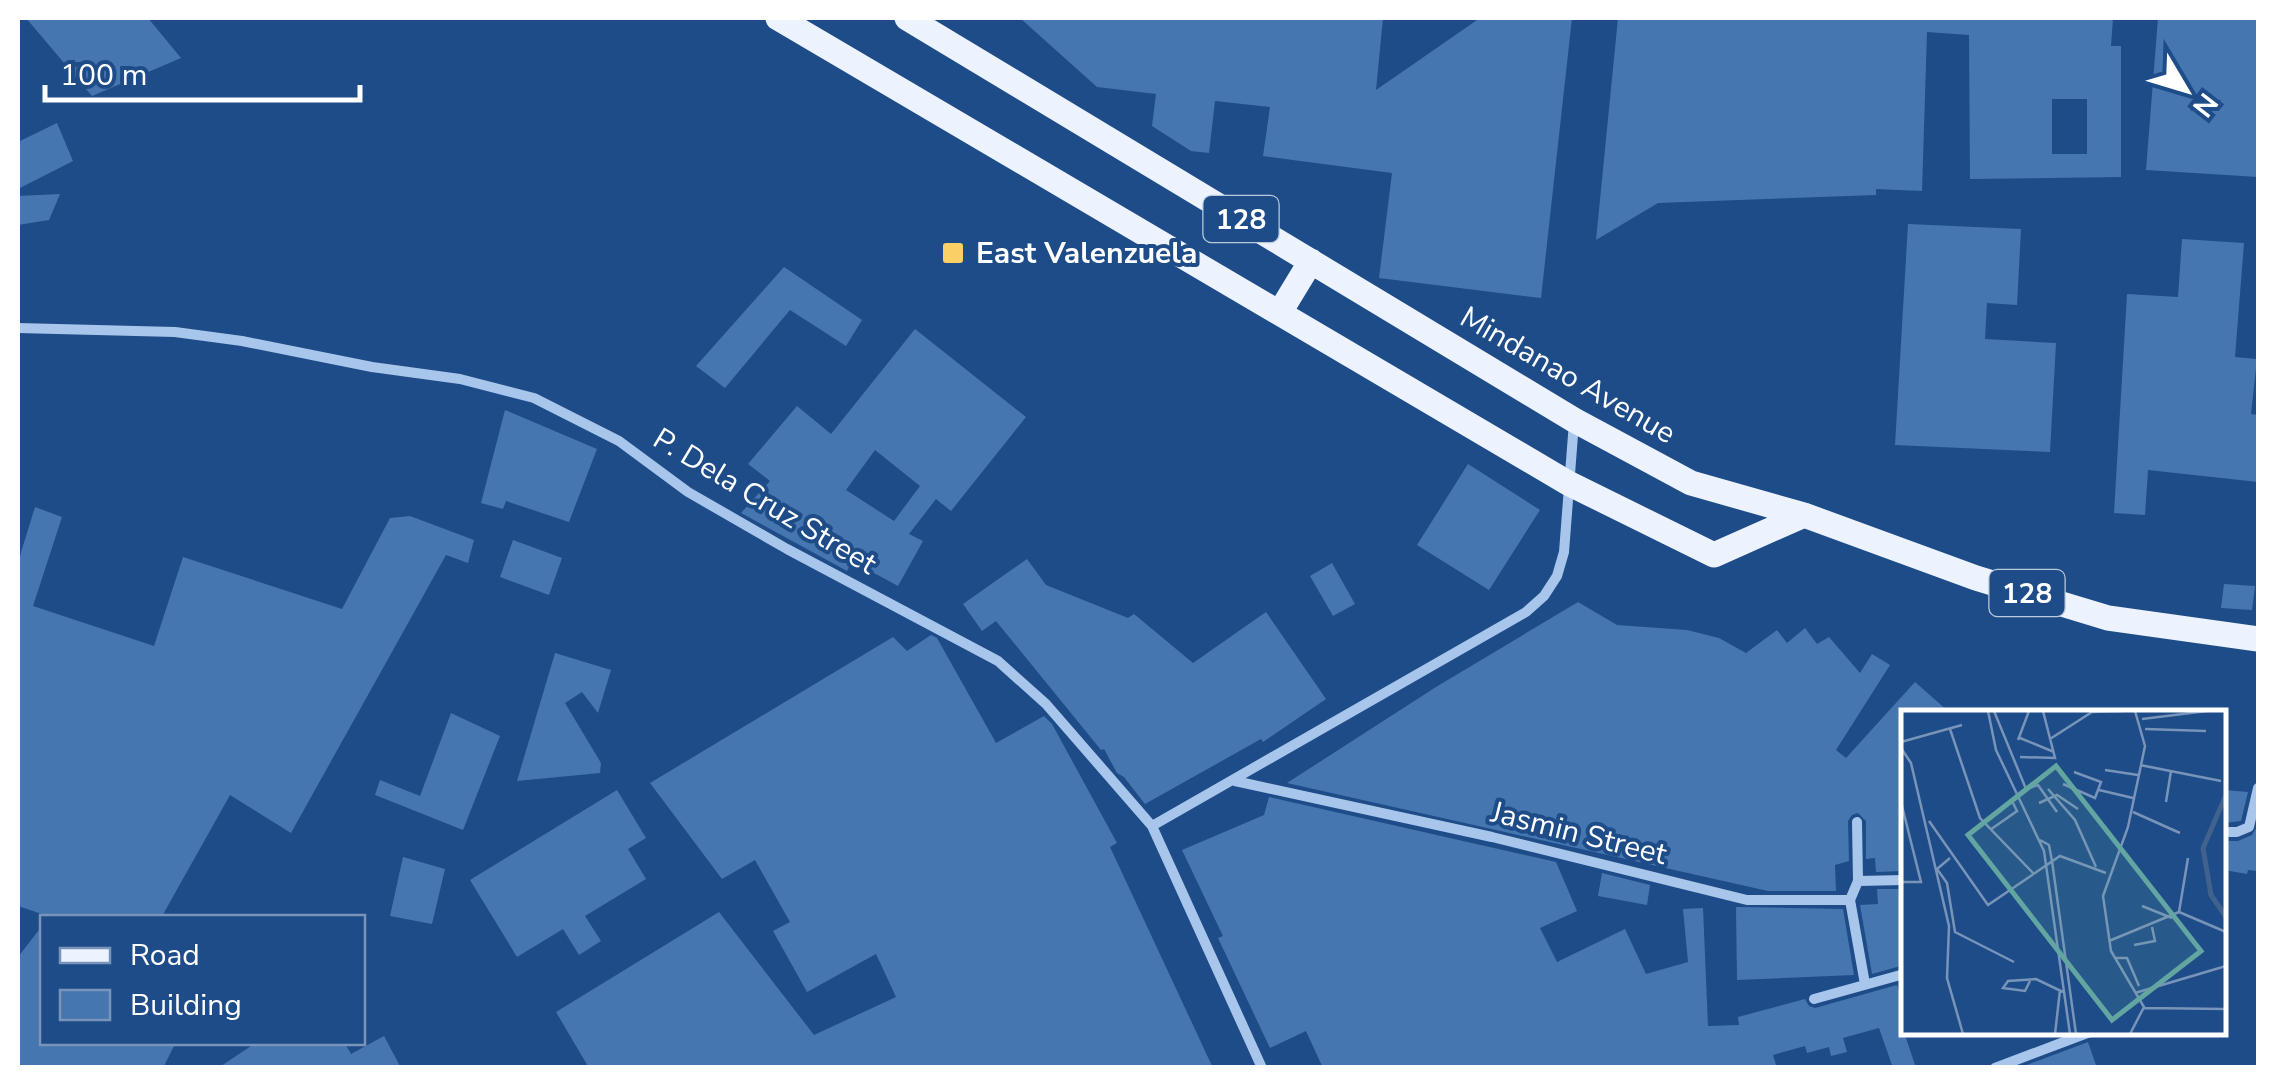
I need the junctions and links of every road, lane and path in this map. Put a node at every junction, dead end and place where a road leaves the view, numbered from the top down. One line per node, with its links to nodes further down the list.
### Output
1 (778, 18): 4 (main road, 128)
2 (907, 18): 3 (main road, Mindanao Avenue / 128)
3 (1311, 261): 4 (main road); 6 (main road, Mindanao Avenue / 128)
4 (1280, 312): 7 (main road, 128)
5 (18, 328): 13 (street, P. Dela Cruz Street)
6 (1574, 420): 7 (street); 8 (main road, Mindanao Avenue / 128)
7 (1568, 484): 8 (main road, 128); 10 (street)
8 (1804, 515): 9 (main road, Mindanao Avenue / 128)
9 (2258, 639)
10 (1234, 781): 13 (street); 17 (street, Jasmin Street)
11 (2258, 788): 14 (street)
12 (1857, 822): 16 (street)
13 (1152, 826): 22 (street, P. Dela Cruz Street)
14 (2226, 832)
15 (1901, 880): 16 (street)
16 (1858, 881): 17 (street)
17 (1850, 900): 19 (street)
18 (1901, 975): 19 (street)
19 (1865, 984): 20 (street)
20 (1814, 999)
21 (2082, 1035): 23 (street)
22 (1262, 1068)
23 (1995, 1068)

